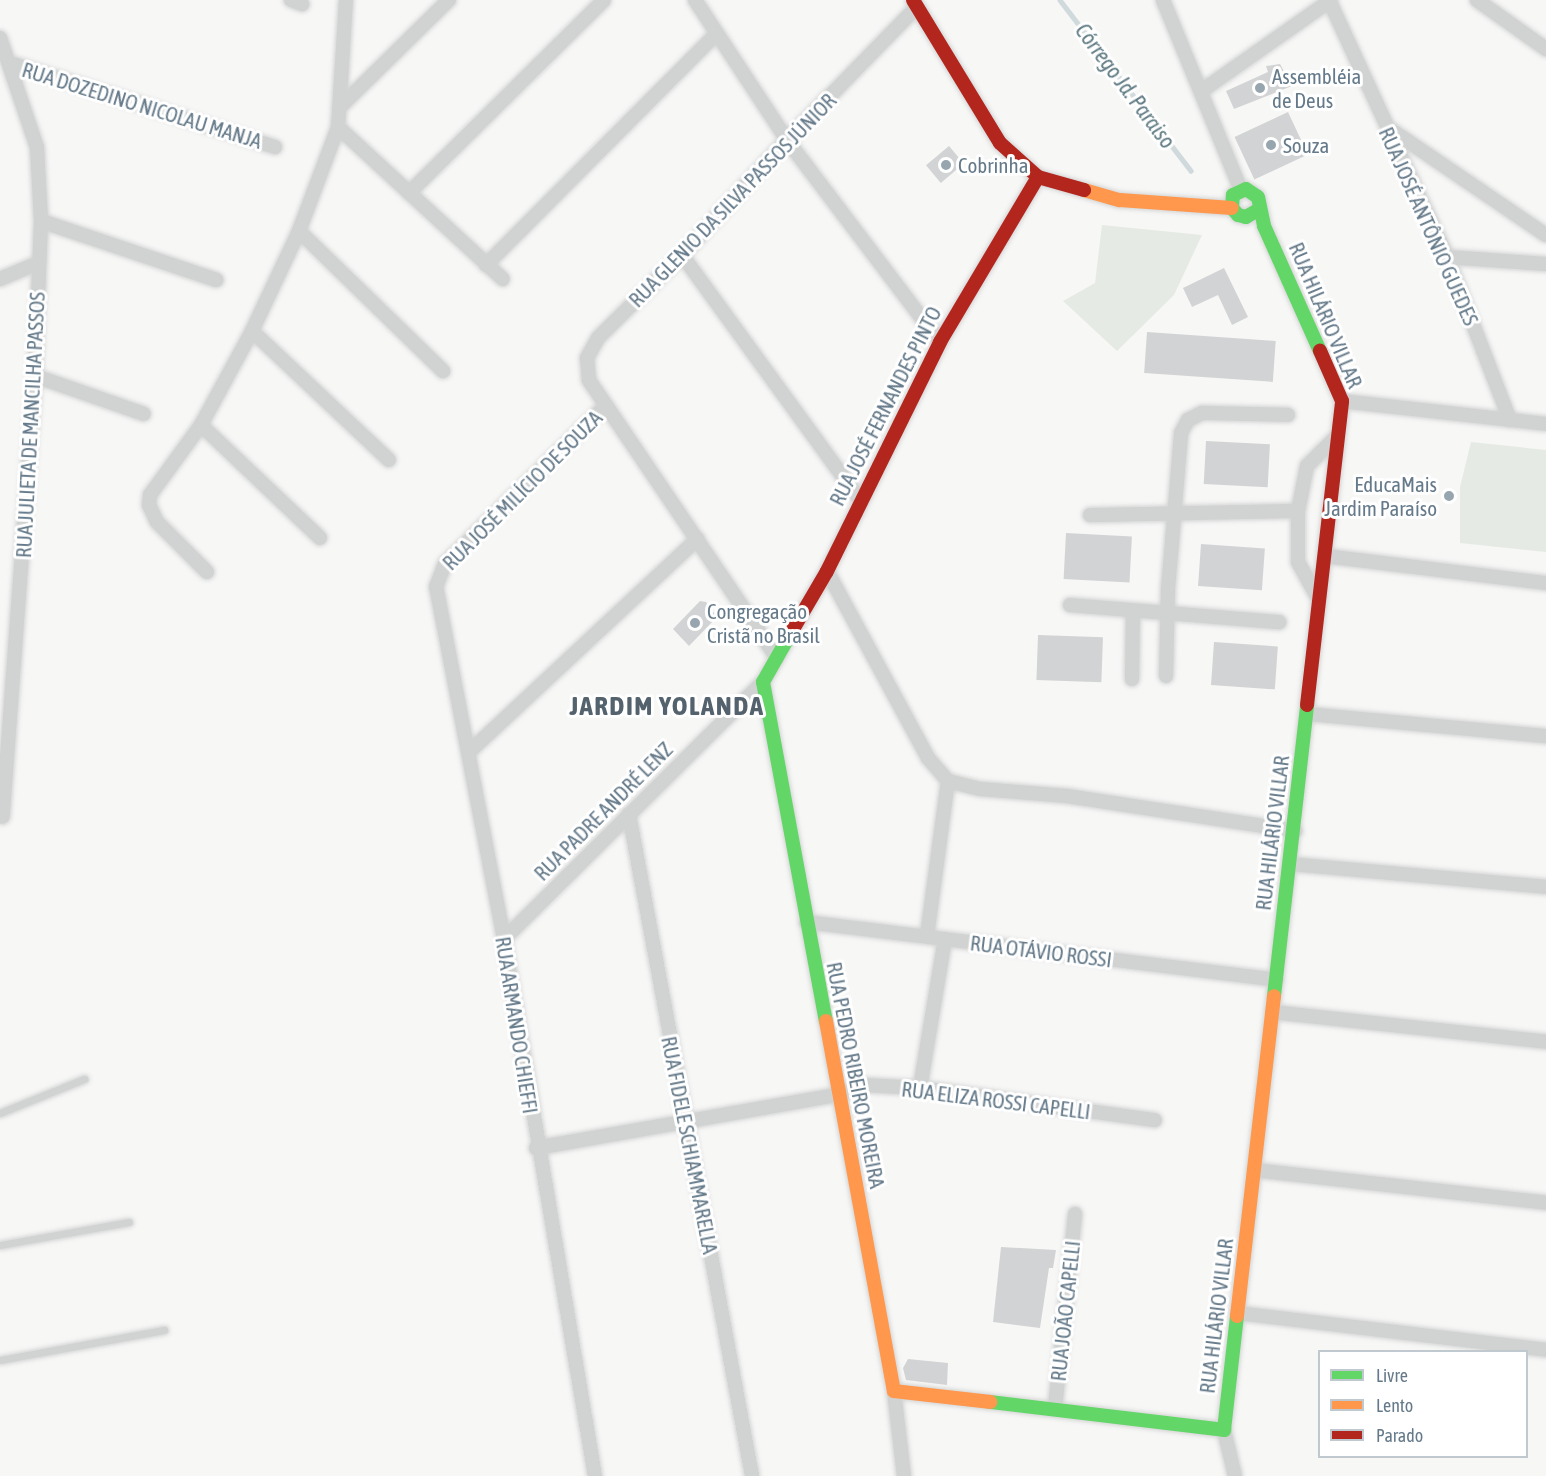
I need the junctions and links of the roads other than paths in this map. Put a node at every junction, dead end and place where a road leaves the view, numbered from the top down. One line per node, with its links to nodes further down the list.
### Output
1 (346, 0): 14 (street)
2 (449, 0): 14 (street)
3 (604, 0): 21 (street)
4 (695, 0): 9 (street)
5 (1163, 0): 13 (street)
6 (1330, 0): 13 (street); 15 (street, RUA JOSÉ ANTÔNIO GUEDES)
7 (1477, 0): 11 (street)
8 (915, 3): 17 (street, RUA GLENIO DA SILVA PASSOS JÚNIOR); 19 (street)
9 (717, 33): 17 (street); 31 (street)
10 (0, 38): 12 (street, RUA JULIETA DE MANCILHA PASSOS)
11 (1546, 49)
12 (10, 63): 18 (street, RUA DOZEDINO NICOLAU MANJA); 24 (street, RUA JULIETA DE MANCILHA PASSOS)
13 (1203, 90): 20 (street)
14 (342, 105): 16 (street)
15 (1384, 126): 26 (street); 28 (street, RUA JOSÉ ANTÔNIO GUEDES)
16 (338, 127): 21 (street); 25 (street)
17 (788, 140): 27 (street, RUA GLENIO DA SILVA PASSOS JÚNIOR); 36 (street)
18 (275, 147)
19 (1038, 177): 22 (street); 36 (street, RUA JOSÉ FERNANDES PINTO)
20 (1241, 190): 22 (street); 23 (street, RUA HILÁRIO VILLAR)
21 (409, 192): 31 (street)
22 (1232, 208): 23 (street)
23 (1258, 210): 39 (street, RUA HILÁRIO VILLAR)
24 (41, 221): 29 (street, RUA JULIETA DE MANCILHA PASSOS); 34 (street)
25 (298, 231): 35 (street); 37 (street)
26 (1546, 236)
27 (682, 255): 40 (street, RUA GLENIO DA SILVA PASSOS JÚNIOR); 48 (street)
28 (1448, 257): 30 (street); 43 (street, RUA JOSÉ ANTÔNIO GUEDES)
29 (38, 263): 32 (street); 38 (street, RUA JULIETA DE MANCILHA PASSOS)
30 (1546, 264)
31 (486, 265): 33 (street)
32 (0, 279)
33 (503, 279)
34 (216, 280)
35 (252, 331): 45 (street); 47 (street)
36 (940, 342): 48 (street, RUA JOSÉ FERNANDES PINTO)
37 (443, 371)
38 (35, 376): 41 (street); 73 (street, RUA JULIETA DE MANCILHA PASSOS)
39 (1342, 401): 43 (street); 46 (street, RUA HILÁRIO VILLAR)
40 (606, 405): 53 (street, RUA GLENIO DA SILVA PASSOS JÚNIOR); 57 (street, RUA JOSÉ MILÍCIO DE SOUZA)
41 (144, 414)
42 (1288, 415): 51 (street)
43 (1510, 420): 44 (street)
44 (1546, 424)
45 (201, 425): 52 (street); 56 (street)
46 (1338, 435): 49 (street); 54 (street, RUA HILÁRIO VILLAR)
47 (389, 460)
48 (859, 499): 55 (street, RUA JOSÉ FERNANDES PINTO)
49 (1298, 511): 51 (street); 59 (street)
50 (1090, 515): 51 (street)
51 (1176, 515): 62 (street)
52 (320, 538)
53 (697, 539): 64 (street, RUA GLENIO DA SILVA PASSOS JÚNIOR); 70 (street)
54 (1324, 556): 58 (street); 59 (street, RUA HILÁRIO VILLAR)
55 (827, 571): 64 (street, RUA JOSÉ FERNANDES PINTO); 71 (street)
56 (207, 572)
57 (438, 576): 70 (street, RUA ARMANDO CHIEFFI)
58 (1546, 583)
59 (1319, 600): 68 (street, RUA HILÁRIO VILLAR)
60 (1070, 605): 61 (street)
61 (1133, 611): 62 (street); 66 (street)
62 (1167, 614): 63 (street); 65 (street)
63 (1279, 622)
64 (777, 658): 67 (street, RUA PADRE ANDRÉ LENZ)
65 (1167, 676)
66 (1132, 679)
67 (763, 682): 72 (street, RUA PADRE ANDRÉ LENZ); 77 (street, RUA PEDRO RIBEIRO MOREIRA)
68 (1308, 714): 69 (street); 74 (street, RUA HILÁRIO VILLAR)
69 (1546, 736)
70 (470, 751): 79 (street, RUA ARMANDO CHIEFFI)
71 (948, 781): 74 (street); 78 (street)
72 (629, 814): 79 (street, RUA PADRE ANDRÉ LENZ); 89 (street, RUA FIDELE SCHIAMMARELLA)
73 (3, 817)
74 (1294, 831): 75 (street, RUA HILÁRIO VILLAR)
75 (1290, 864): 76 (street); 81 (street, RUA HILÁRIO VILLAR)
76 (1546, 887)
77 (806, 922): 78 (street, RUA OTÁVIO ROSSI); 86 (street, RUA PEDRO RIBEIRO MOREIRA)
78 (927, 936): 80 (street, RUA OTÁVIO ROSSI)
79 (504, 939): 90 (street, RUA ARMANDO CHIEFFI)
80 (945, 939): 81 (street, RUA OTÁVIO ROSSI); 85 (street)
81 (1276, 980): 82 (street, RUA HILÁRIO VILLAR)
82 (1272, 1012): 83 (street); 91 (street, RUA HILÁRIO VILLAR)
83 (1546, 1042)
84 (84, 1079): 87 (lane)
85 (920, 1088): 86 (street, RUA ELIZA ROSSI CAPELLI); 88 (street, RUA ELIZA ROSSI CAPELLI)
86 (838, 1095): 89 (street, RUA ELIZA ROSSI CAPELLI); 100 (street, RUA PEDRO RIBEIRO MOREIRA)
87 (0, 1113)
88 (1155, 1120)
89 (686, 1122): 90 (street, RUA ELIZA ROSSI CAPELLI); 104 (street, RUA FIDELE SCHIAMMARELLA)
90 (536, 1148): 103 (street, RUA ARMANDO CHIEFFI)
91 (1254, 1170): 92 (street); 96 (street, RUA HILÁRIO VILLAR)
92 (1546, 1203)
93 (1075, 1214): 101 (street, RUA JOÃO CAPELLI)
94 (129, 1222): 95 (lane)
95 (0, 1245)
96 (1237, 1313): 98 (street); 102 (street, RUA HILÁRIO VILLAR)
97 (164, 1330): 99 (lane)
98 (1546, 1350)
99 (0, 1360)
100 (894, 1391): 101 (street); 105 (street, RUA PEDRO RIBEIRO MOREIRA)
101 (1054, 1408): 102 (street)
102 (1224, 1430): 106 (street, RUA HILÁRIO VILLAR)
103 (594, 1476)
104 (752, 1476)
105 (904, 1476)
106 (1235, 1476)

